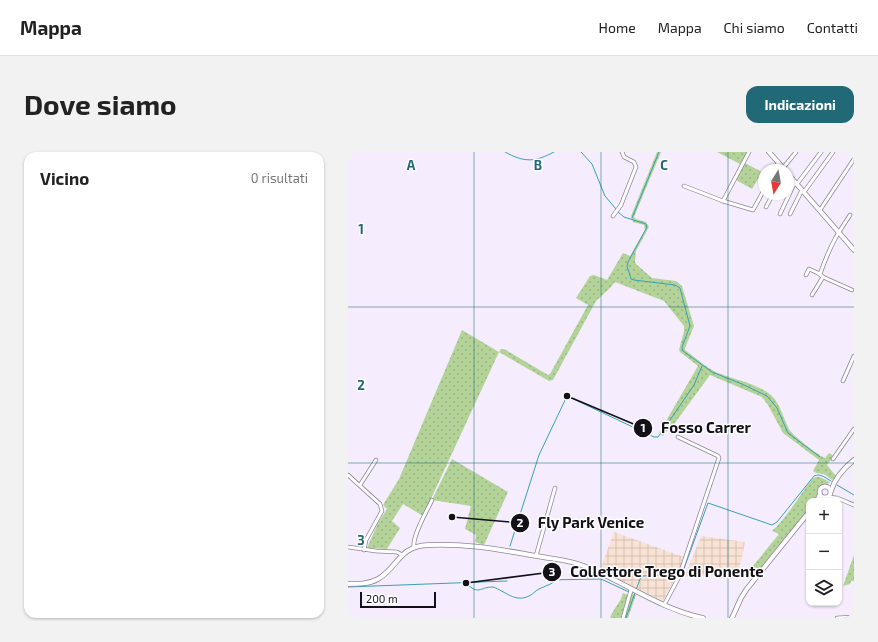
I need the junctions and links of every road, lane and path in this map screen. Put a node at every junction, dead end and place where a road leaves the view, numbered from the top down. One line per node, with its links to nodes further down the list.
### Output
1 (622, 152): 22 (street)
2 (749, 152): 16 (street)
3 (769, 152): 8 (street)
4 (796, 152): 9 (street)
5 (821, 152): 11 (street)
6 (833, 152): 13 (street)
7 (854, 159): 18 (street)
8 (778, 163)
9 (788, 164)
10 (794, 181): 11 (street)
11 (796, 183): 13 (street); 19 (street)
12 (684, 186): 16 (street)
13 (803, 191): 18 (street); 20 (street)
14 (758, 200): 16 (street)
15 (770, 200): 17 (street)
16 (723, 201)
17 (766, 207)
18 (820, 210): 23 (street)
19 (780, 214)
20 (790, 214)
21 (850, 214): 23 (street)
22 (613, 216)
23 (840, 233): 24 (street); 26 (street)
24 (854, 250)
25 (806, 275): 26 (street)
26 (821, 276): 27 (street); 28 (street)
27 (852, 290)
28 (812, 295)
29 (854, 356): 30 (street)
30 (843, 381)
31 (854, 429): 33 (street)
32 (678, 437): 57 (street)
33 (833, 459)
34 (376, 460): 38 (street)
35 (854, 460): 37 (street)
36 (348, 475): 38 (street)
37 (835, 481): 39 (street); 41 (street)
38 (360, 485): 52 (street)
39 (825, 486): 41 (street); 42 (street)
40 (555, 488): 54 (street)
41 (831, 492): 43 (street); 45 (street)
42 (820, 493): 43 (street); 44 (street)
43 (827, 497): 45 (street)
44 (819, 498)
45 (837, 498)
46 (432, 500): 51 (street)
47 (842, 500): 48 (street)
48 (854, 505)
49 (806, 516): 58 (street)
50 (348, 547): 52 (street)
51 (414, 547): 53 (street); 54 (street)
52 (364, 550): 53 (street)
53 (402, 555): 55 (street)
54 (536, 556): 56 (street)
55 (348, 584)
56 (632, 590): 57 (street); 60 (street)
57 (664, 605): 61 (street)
58 (737, 608): 62 (street); 63 (street)
59 (854, 617): 64 (street)
60 (623, 618)
61 (703, 618)
62 (732, 618)
63 (737, 618)
64 (838, 618)

